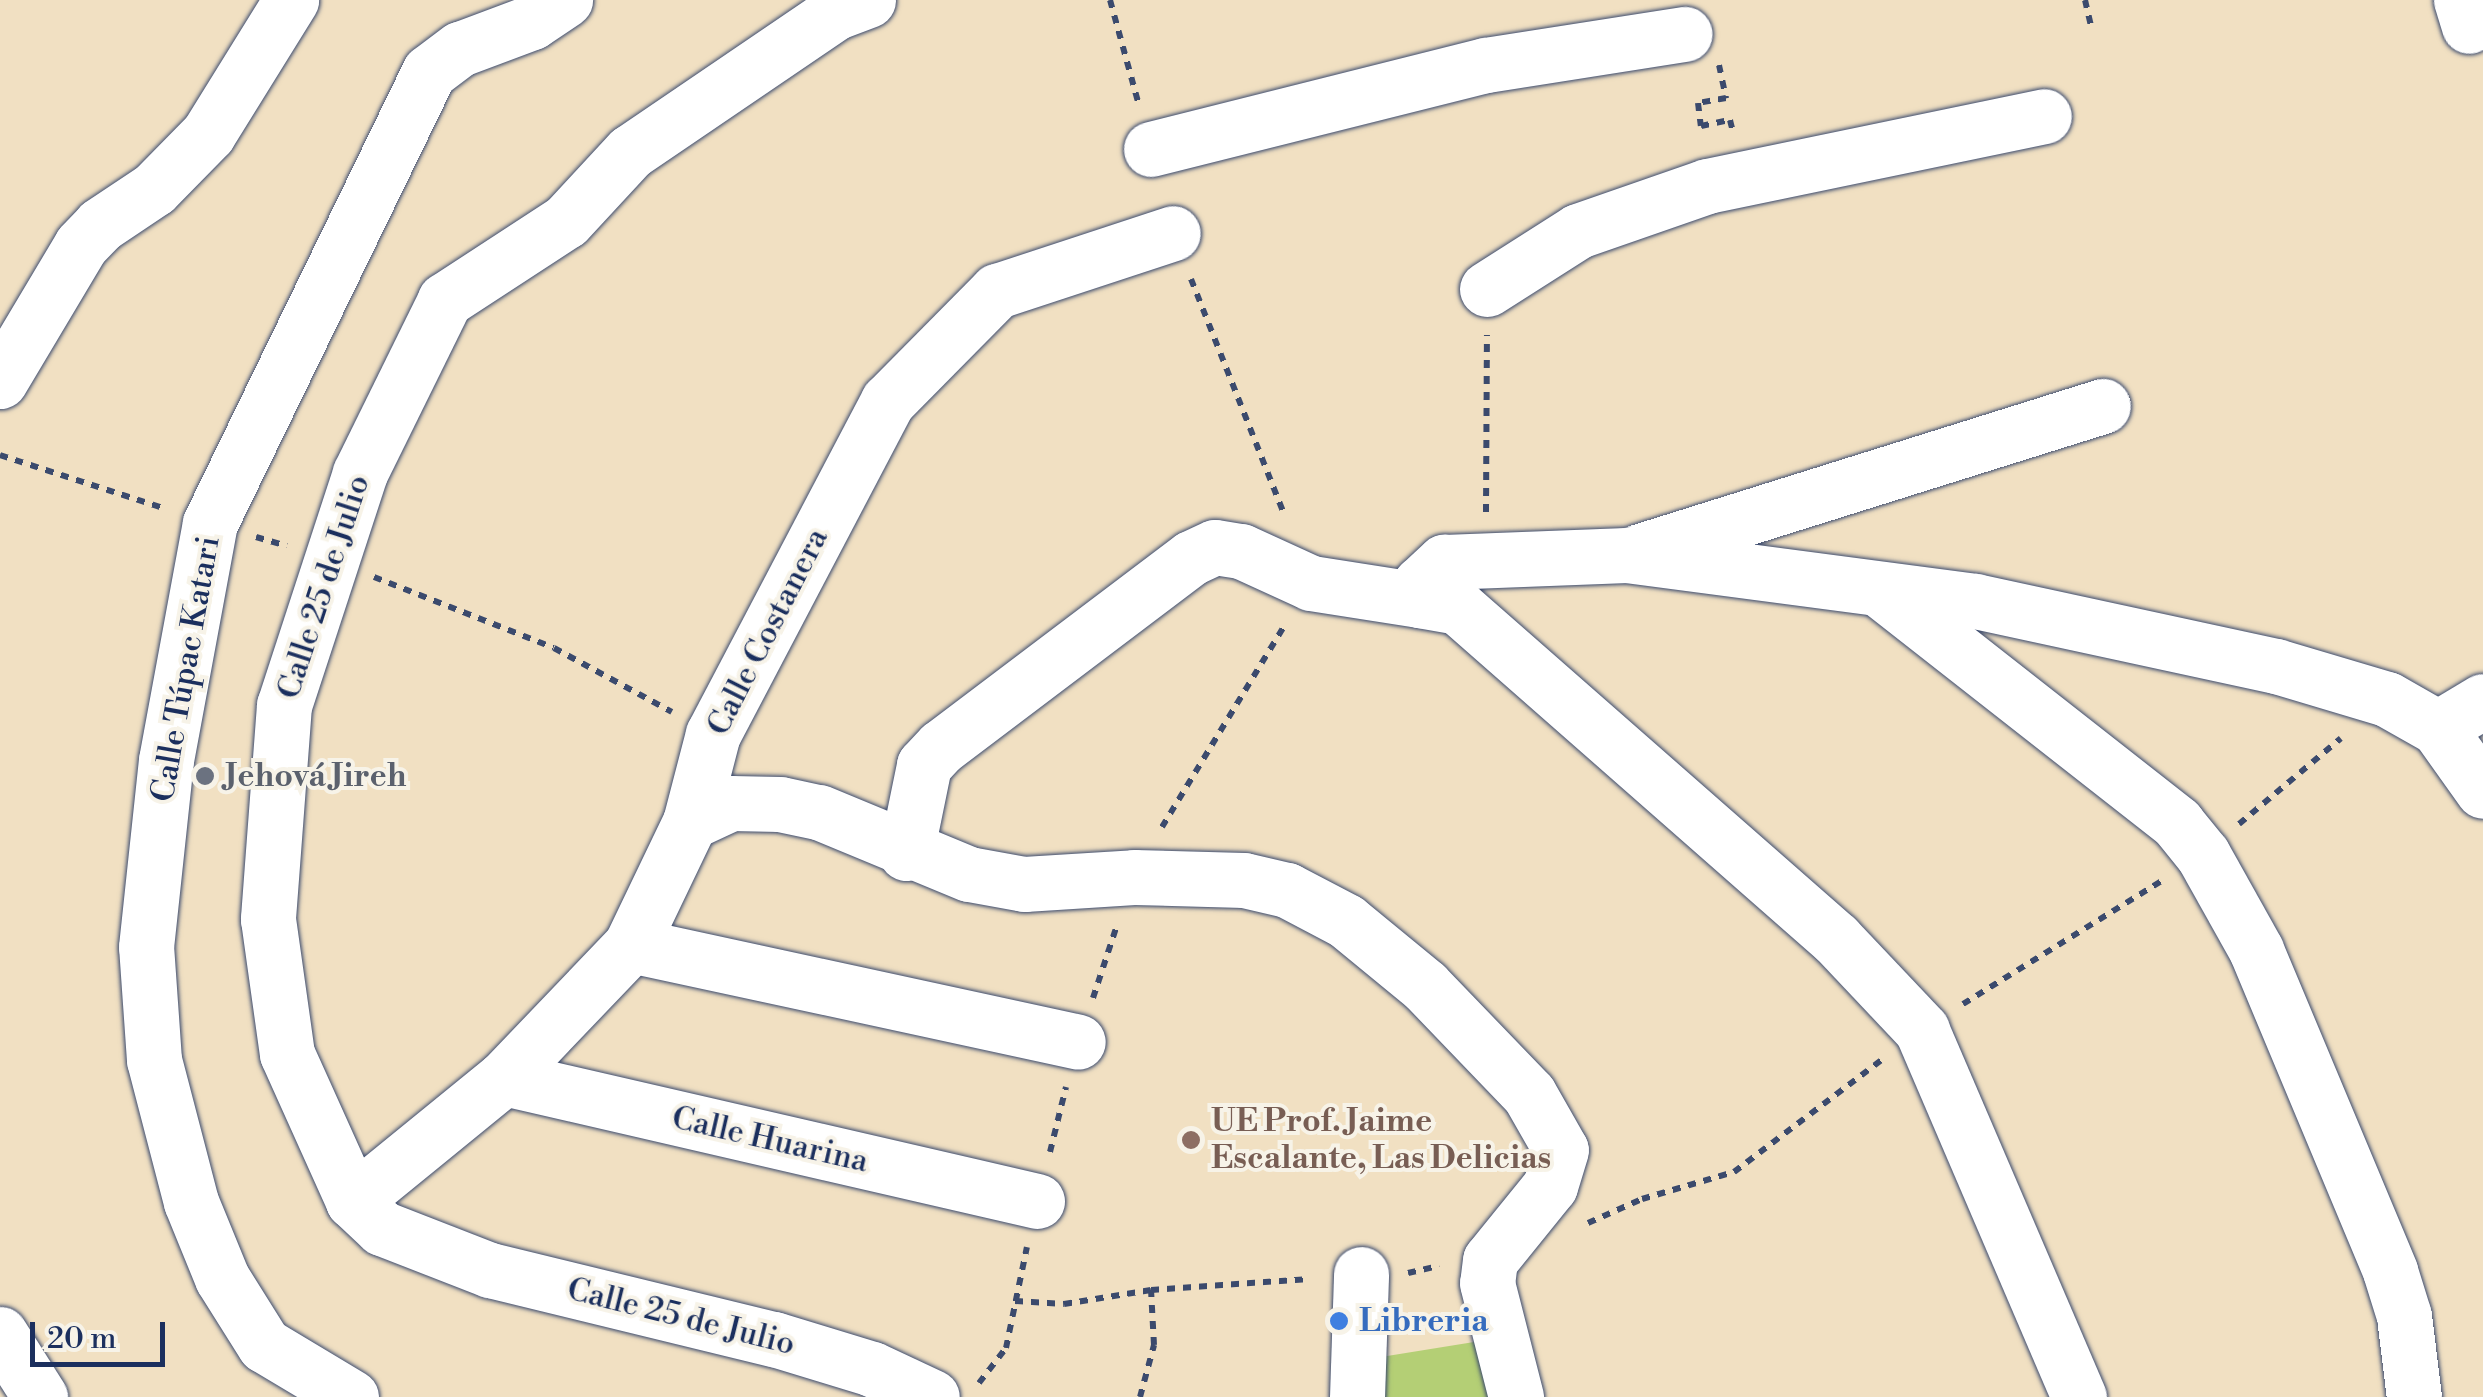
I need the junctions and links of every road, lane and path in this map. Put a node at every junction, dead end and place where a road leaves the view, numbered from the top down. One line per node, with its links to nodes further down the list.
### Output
1 (291, 0): 13 (street)
2 (565, 0): 38 (street, Calle Túpac Katari)
3 (868, 0): 29 (street, Calle 25 de Julio)
4 (1110, 0): 9 (path)
5 (2085, 0): 6 (path)
6 (2091, 27)
7 (1686, 34): 9 (street); 10 (path)
8 (2044, 116): 10 (street)
9 (1150, 148)
10 (1707, 186): 12 (street)
11 (1174, 234): 17 (path); 22 (street, Calle Costanera)
12 (1487, 289): 16 (path)
13 (0, 381)
14 (2103, 406): 15 (street)
15 (1628, 555): 16 (street); 18 (street)
16 (1486, 558): 19 (street)
17 (1311, 583): 19 (street); 23 (street); 24 (path)
18 (1872, 584): 20 (street); 45 (street)
19 (1420, 600): 26 (street)
20 (2460, 714): 21 (street)
21 (2483, 792)
22 (690, 822): 23 (street); 25 (street, Calle Costanera)
23 (906, 853): 24 (street)
24 (1134, 877): 27 (path); 32 (street)
25 (630, 945): 27 (street); 28 (street, Calle Costanera)
26 (1922, 1030): 31 (path); 44 (street)
27 (1078, 1042): 30 (path)
28 (504, 1078): 29 (street, Calle Costanera); 30 (street, Calle Huarina)
29 (352, 1201): 39 (street, Calle 25 de Julio)
30 (1037, 1202): 35 (path)
31 (1573, 1233)
32 (1490, 1260): 33 (path); 43 (street)
33 (1361, 1274): 34 (path); 42 (street)
34 (1151, 1290): 35 (path); 41 (path)
35 (1015, 1302): 40 (path)
36 (0, 1334): 37 (street)
37 (40, 1397)
38 (351, 1397)
39 (932, 1397)
40 (968, 1397)
41 (1140, 1397)
42 (1357, 1397)
43 (1516, 1397)
44 (2079, 1397)
45 (2414, 1397)

